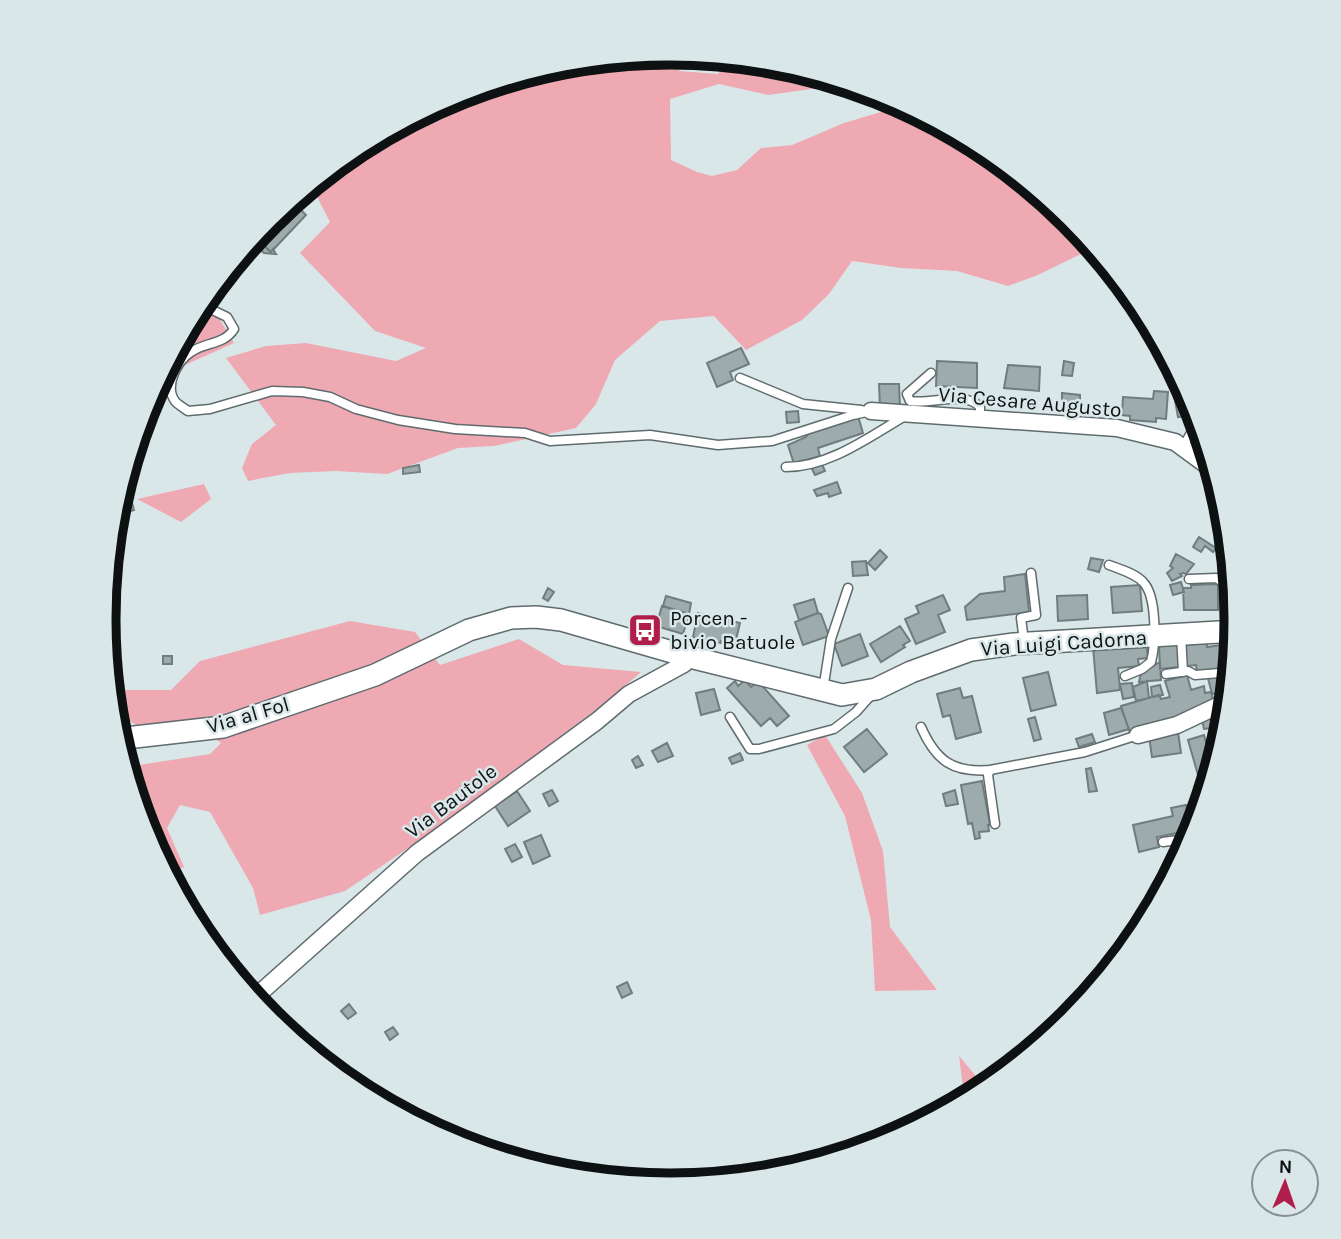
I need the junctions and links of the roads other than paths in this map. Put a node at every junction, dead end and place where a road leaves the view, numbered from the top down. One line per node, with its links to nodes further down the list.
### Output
1 (210, 309): 4 (lane)
2 (931, 373): 6 (lane)
3 (740, 378): 4 (lane)
4 (871, 411): 5 (street, Via Cesare Augusto)
5 (908, 414): 6 (street, Via Cesare Augusto); 10 (lane)
6 (980, 418): 8 (street, Via Cesare Augusto)
7 (1192, 431): 8 (lane)
8 (1183, 447): 9 (street, Via Cesare Augusto)
9 (1202, 461)
10 (786, 467)
11 (1109, 565): 18 (lane)
12 (1031, 573): 19 (lane)
13 (1189, 579): 14 (lane)
14 (1224, 583)
15 (848, 588): 27 (lane)
16 (1225, 632): 17 (street, Via Luigi Cadorna)
17 (1181, 635): 18 (street, Via Luigi Cadorna); 21 (lane)
18 (1155, 636): 19 (street, Via Luigi Cadorna); 25 (lane)
19 (1025, 643): 26 (street, Via Luigi Cadorna)
20 (686, 656): 23 (street, Via Luigi Cadorna); 27 (street, Via Luigi Cadorna); 37 (street, Via Bautole)
21 (1183, 672): 22 (lane); 24 (lane)
22 (1223, 673)
23 (375, 674): 32 (street, Via al Fol)
24 (1166, 674)
25 (1125, 676)
26 (876, 689): 27 (street, Via Luigi Cadorna); 29 (lane)
27 (823, 690)
28 (1219, 705): 31 (street)
29 (730, 717)
30 (921, 727): 33 (lane)
31 (1138, 735): 33 (lane)
32 (128, 738)
33 (990, 770): 34 (lane)
34 (995, 824)
35 (1179, 840): 36 (lane)
36 (1163, 842)
37 (260, 993)

